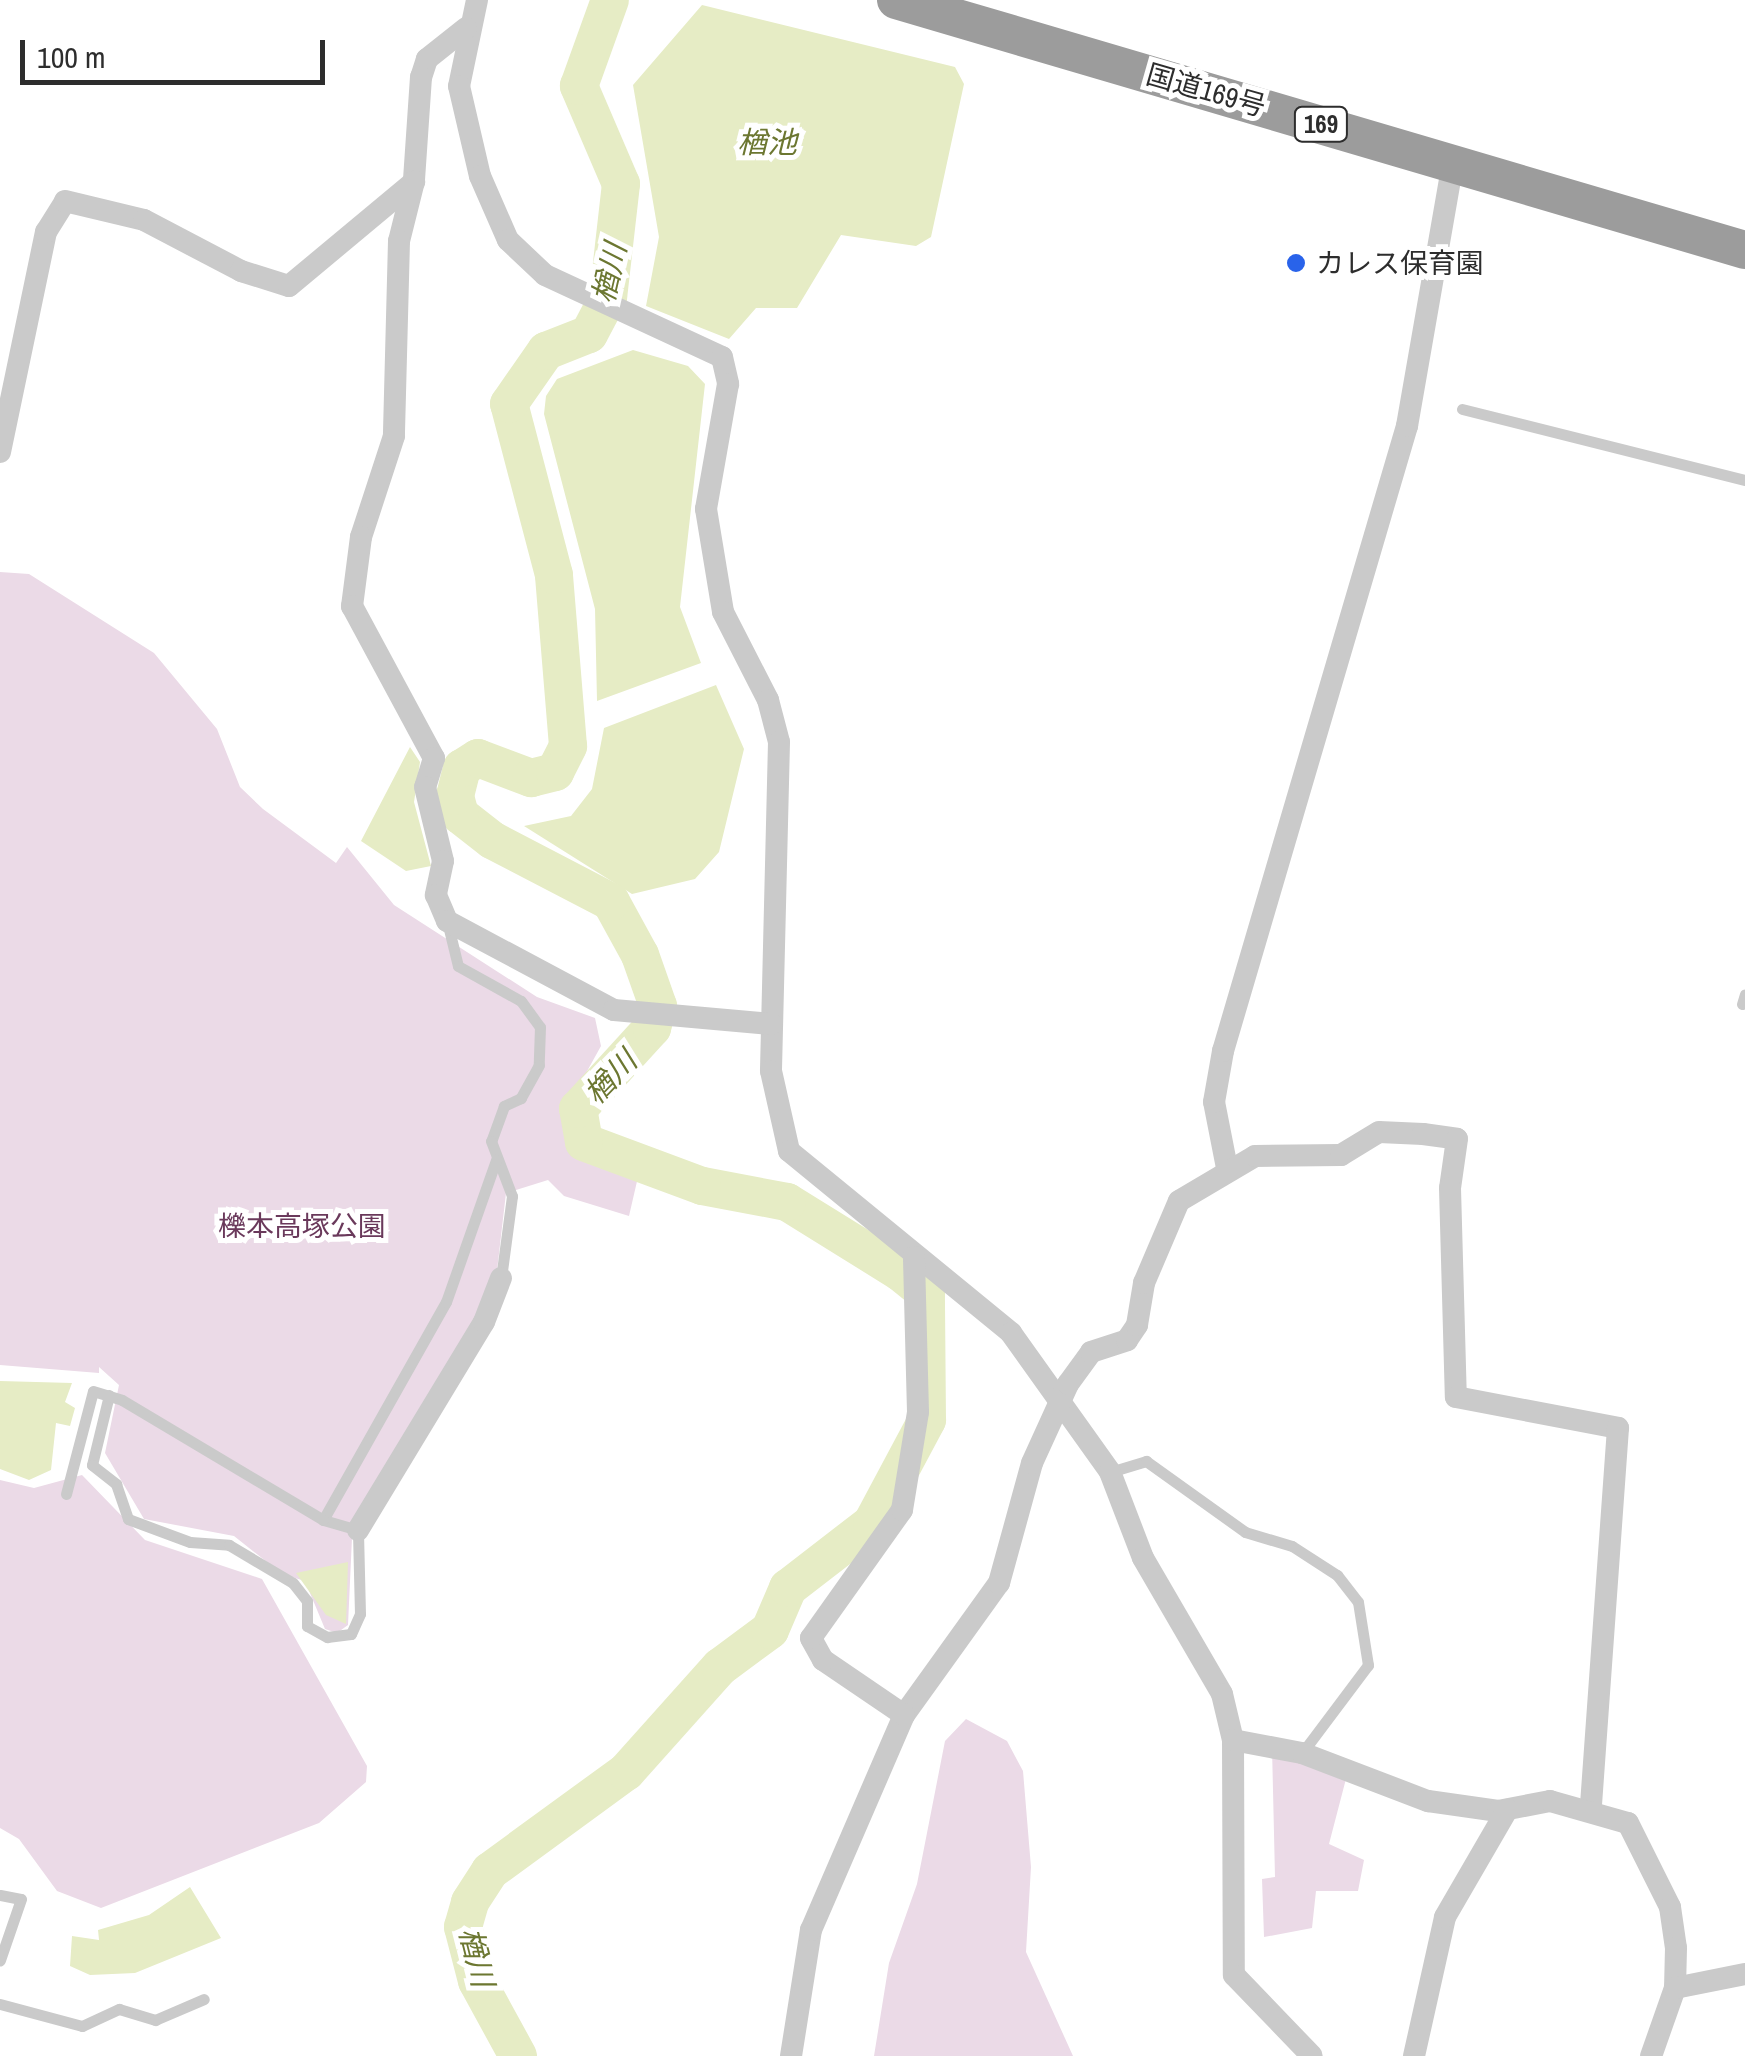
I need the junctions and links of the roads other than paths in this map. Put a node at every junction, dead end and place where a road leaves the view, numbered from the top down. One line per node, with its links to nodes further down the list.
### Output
1 (478, 0): 3 (street)
2 (896, 0): 4 (highway, 国道169号 / 169)
3 (466, 28): 5 (street); 11 (street)
4 (1453, 162): 6 (highway, 国道169号 / 169); 13 (street)
5 (414, 182): 8 (street); 10 (street)
6 (1745, 250)
7 (1462, 409): 9 (lane)
8 (0, 452)
9 (1745, 480)
10 (447, 921): 11 (street); 12 (lane)
11 (771, 1024): 14 (street)
12 (496, 1160): 15 (lane); 20 (lane)
13 (1228, 1168): 17 (street); 25 (street)
14 (914, 1257): 17 (street); 22 (street)
15 (501, 1278): 21 (street)
16 (109, 1395): 19 (lane); 20 (lane); 21 (lane)
17 (1059, 1407): 18 (street); 22 (street)
18 (1110, 1472): 23 (street); 24 (lane)
19 (66, 1494)
20 (323, 1520): 21 (lane)
21 (358, 1530)
22 (904, 1715): 33 (street)
23 (1233, 1740): 24 (street); 34 (street)
24 (1302, 1753): 26 (street)
25 (1591, 1807): 26 (street); 30 (street)
26 (1507, 1810): 35 (street)
27 (0, 1895): 28 (lane)
28 (0, 1960)
29 (1745, 1974): 30 (street)
30 (1674, 1988): 36 (street)
31 (204, 1999): 32 (lane)
32 (0, 2004)
33 (790, 2056)
34 (1312, 2056)
35 (1414, 2056)
36 (1651, 2056)

